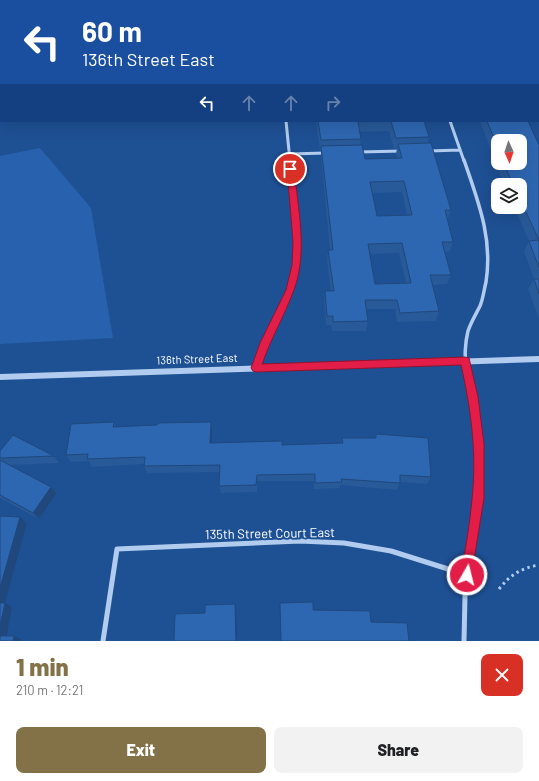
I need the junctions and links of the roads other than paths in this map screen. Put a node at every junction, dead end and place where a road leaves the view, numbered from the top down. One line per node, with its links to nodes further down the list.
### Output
1 (286, 122): 8 (street)
2 (450, 122): 3 (street)
3 (460, 150): 5 (street); 10 (street)
4 (406, 151): 6 (street)
5 (421, 151)
6 (351, 152)
7 (328, 153): 8 (street)
8 (289, 154): 11 (street)
9 (539, 359): 10 (street, 136th Street East)
10 (465, 361): 11 (street, 136th Street East); 13 (street)
11 (256, 368): 12 (street, 136th Street East)
12 (0, 377)
13 (467, 575): 14 (street, 135th Street Court East); 15 (street)
14 (103, 641)
15 (464, 641)

